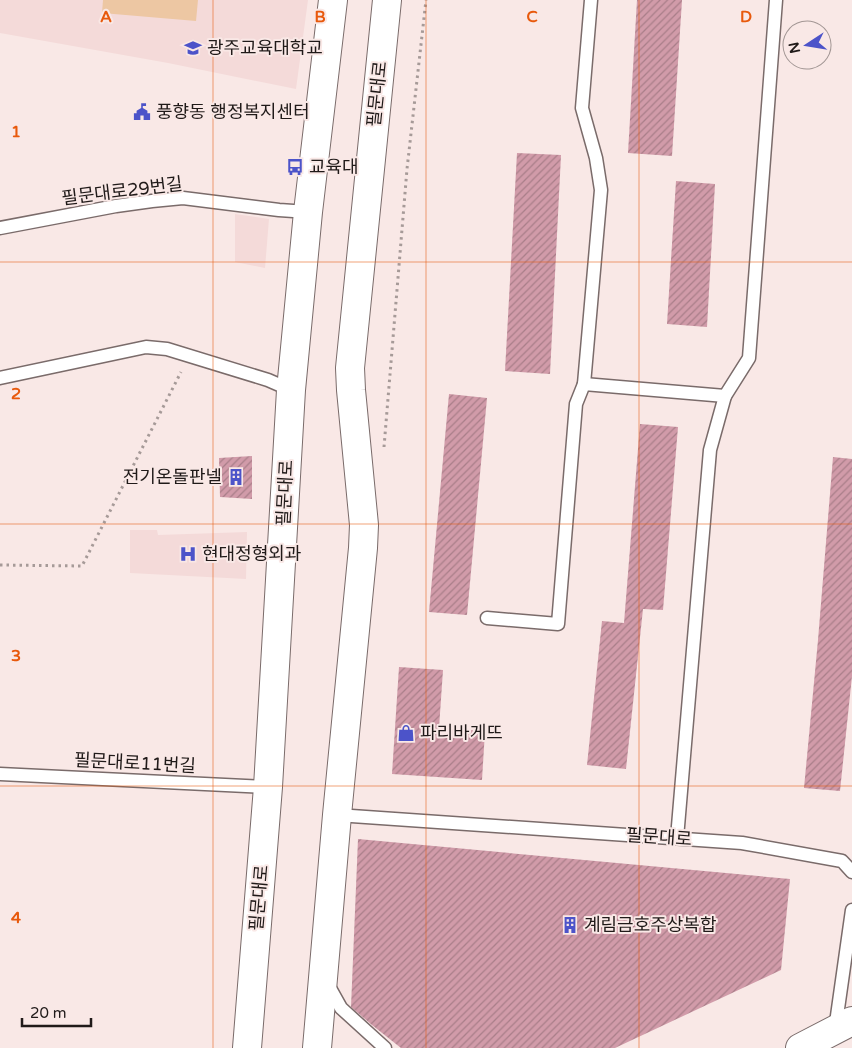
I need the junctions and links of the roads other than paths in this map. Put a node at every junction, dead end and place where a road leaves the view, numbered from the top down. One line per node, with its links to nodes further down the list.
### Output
1 (333, 0): 5 (main road, 필문대로)
2 (387, 0): 14 (main road, 필문대로)
3 (591, 0): 8 (lane)
4 (776, 0): 10 (lane)
5 (308, 212): 6 (lane, 필문대로29번길); 9 (main road, 필문대로)
6 (0, 228)
7 (0, 378): 9 (lane)
8 (584, 384): 10 (lane); 11 (lane)
9 (291, 390): 13 (main road, 필문대로)
10 (725, 396): 15 (lane)
11 (487, 618)
12 (0, 774): 13 (lane, 필문대로11번길)
13 (268, 787): 20 (main road, 필문대로)
14 (337, 815): 15 (lane, 필문대로); 18 (main road, 필문대로)
15 (677, 838): 16 (lane, 필문대로)
16 (852, 872)
17 (852, 910): 19 (lane)
18 (323, 975): 21 (main road, 필문대로); 22 (lane)
19 (844, 1026): 23 (main road)
20 (247, 1048)
21 (317, 1048)
22 (385, 1048)
23 (800, 1048)

